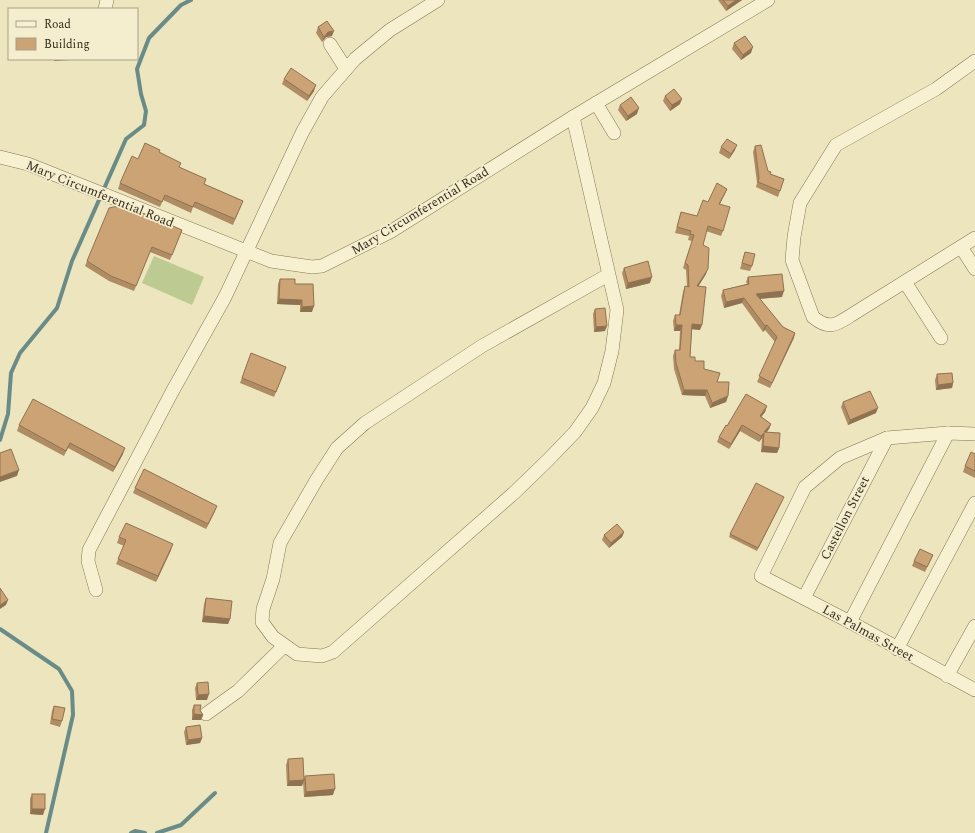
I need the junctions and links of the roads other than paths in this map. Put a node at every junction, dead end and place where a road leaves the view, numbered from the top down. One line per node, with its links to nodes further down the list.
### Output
1 (438, 0): 5 (street)
2 (768, 0): 6 (street, Mary Circumferential Road)
3 (330, 44): 5 (street)
4 (975, 61): 15 (street)
5 (346, 69): 12 (street)
6 (596, 103): 7 (street, Mary Circumferential Road); 8 (street)
7 (573, 117): 12 (street, Mary Circumferential Road); 14 (street)
8 (614, 133)
9 (0, 157): 12 (street, Mary Circumferential Road)
10 (975, 238): 11 (street)
11 (961, 247): 13 (street); 15 (street)
12 (246, 252): 21 (street)
13 (975, 269)
14 (608, 275): 25 (street); 25 (street)
15 (905, 282): 16 (street)
16 (941, 338)
17 (948, 433): 18 (street); 19 (street); 23 (street)
18 (975, 434)
19 (887, 438): 22 (street, Castellon Street); 22 (street, Las Palmas Street)
20 (975, 503): 26 (street)
21 (96, 590)
22 (804, 598): 23 (street, Las Palmas Street)
23 (850, 622): 26 (street, Las Palmas Street)
24 (975, 626): 27 (street)
25 (284, 646): 29 (street)
26 (898, 649): 27 (street, Las Palmas Street)
27 (947, 676): 28 (street, Las Palmas Street)
28 (975, 690)
29 (206, 714)

